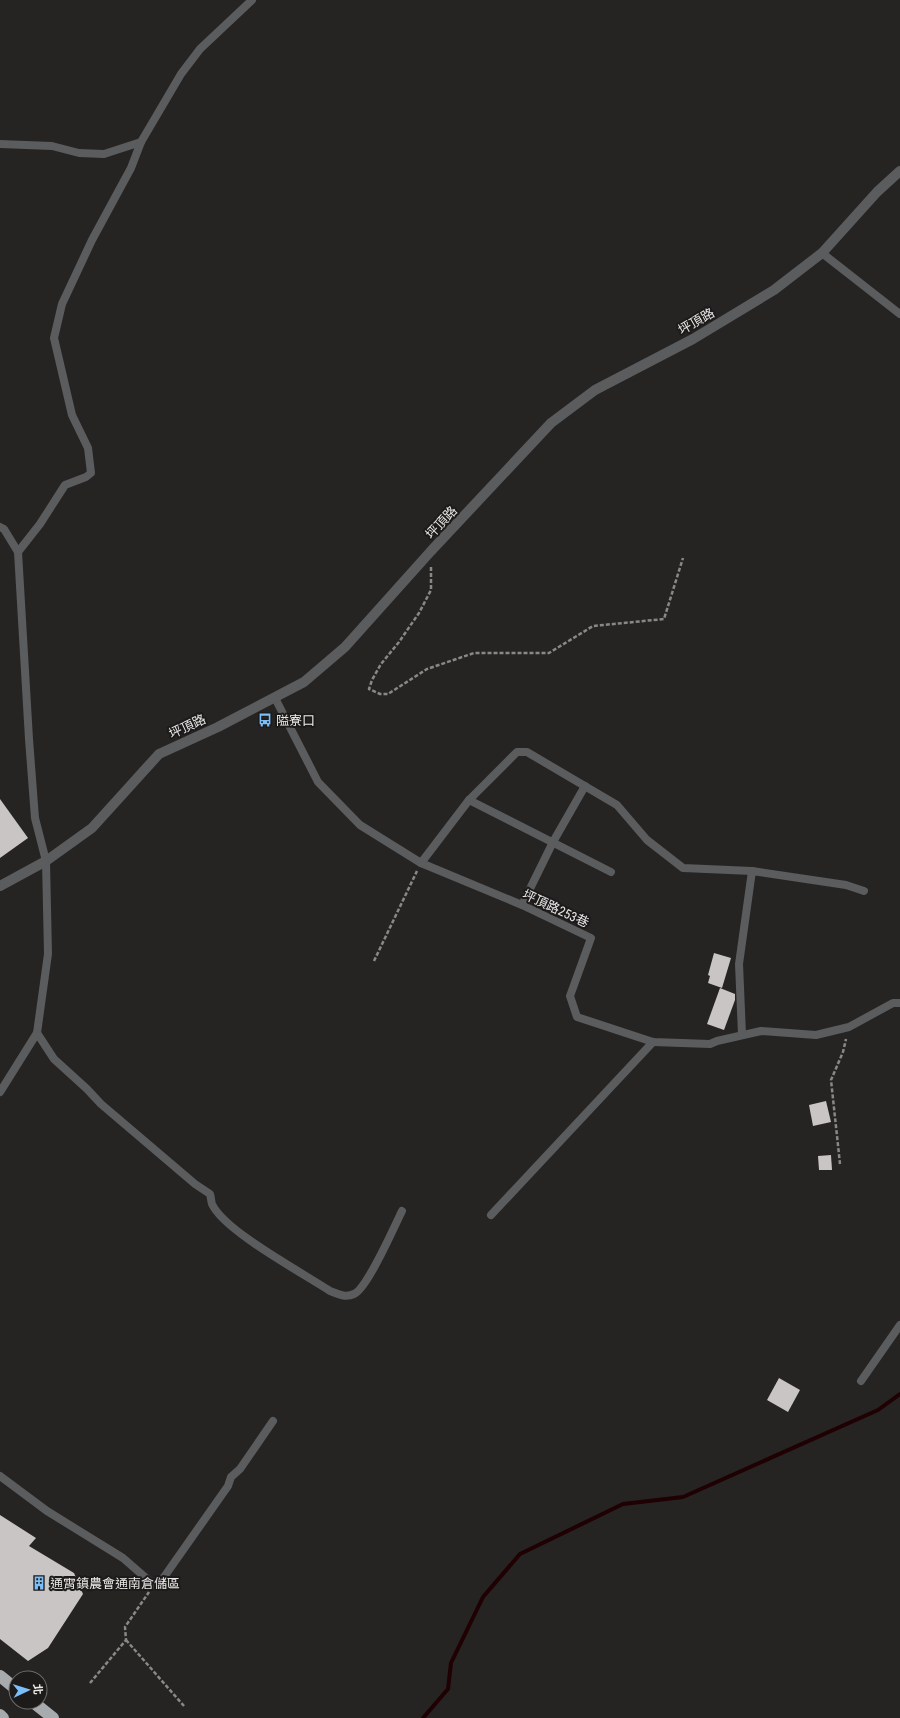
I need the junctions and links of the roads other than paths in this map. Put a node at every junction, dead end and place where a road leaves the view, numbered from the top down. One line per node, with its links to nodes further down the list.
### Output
1 (252, 0): 2 (lane)
2 (141, 142): 3 (lane); 8 (lane)
3 (0, 144)
4 (900, 171): 5 (street, 坪頂路)
5 (822, 252): 6 (lane); 9 (street, 坪頂路)
6 (900, 314)
7 (0, 527): 8 (lane)
8 (18, 552): 13 (lane)
9 (275, 698): 13 (street, 坪頂路); 14 (lane, 坪頂路253巷)
10 (585, 786): 11 (lane); 12 (lane); 15 (lane)
11 (469, 800): 12 (lane); 14 (lane)
12 (553, 842): 16 (lane); 19 (lane)
13 (46, 861): 17 (street, 坪頂路); 21 (lane)
14 (421, 863): 19 (lane, 坪頂路253巷)
15 (752, 871): 18 (lane); 22 (lane)
16 (611, 872)
17 (0, 886)
18 (864, 891)
19 (522, 905): 23 (lane, 坪頂路253巷)
20 (900, 1003): 22 (lane, 坪頂路253巷)
21 (37, 1033): 24 (lane); 25 (lane)
22 (742, 1034): 23 (lane, 坪頂路253巷)
23 (653, 1042): 26 (lane)
24 (0, 1092)
25 (402, 1211)
26 (491, 1216)
27 (900, 1325): 28 (lane)
28 (860, 1381)
29 (274, 1420): 30 (lane)
30 (0, 1476)
31 (43, 1710): 34 (highway)
32 (0, 1715): 33 (highway)
33 (3, 1718)
34 (53, 1718)

